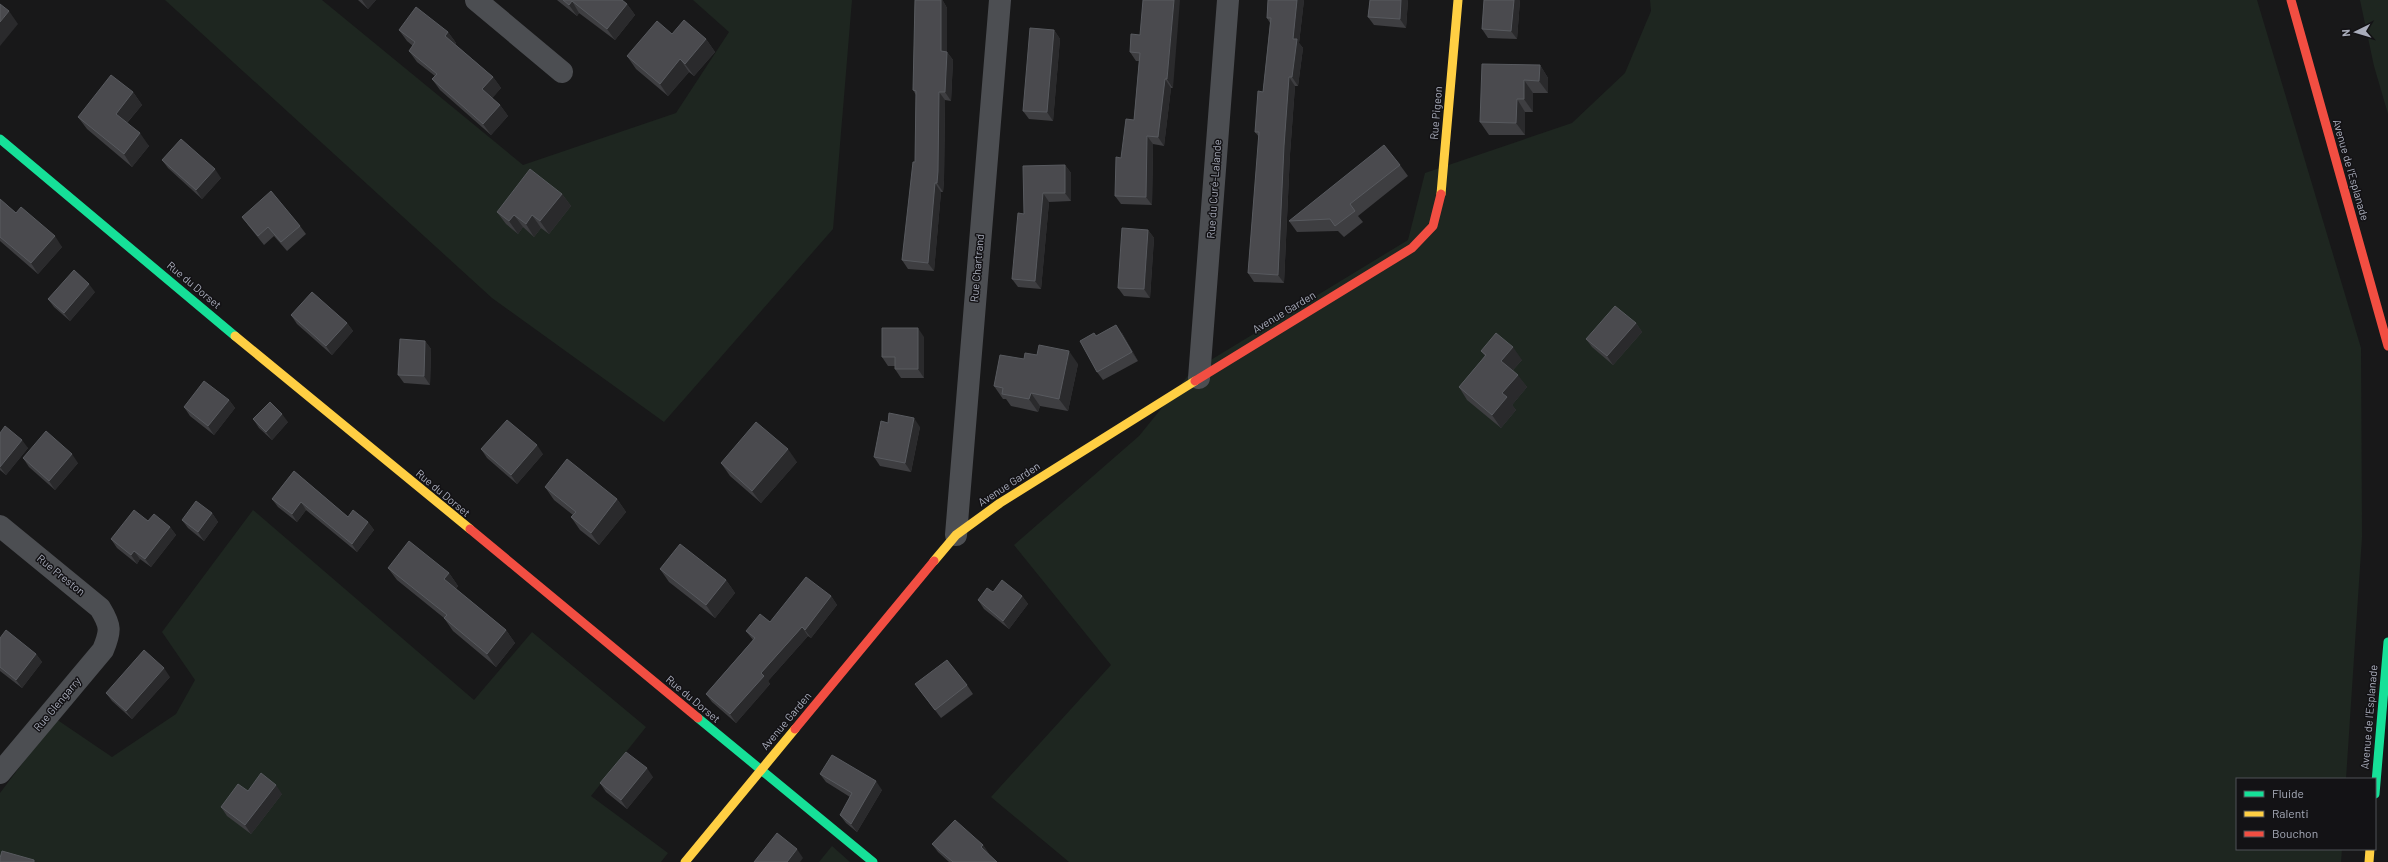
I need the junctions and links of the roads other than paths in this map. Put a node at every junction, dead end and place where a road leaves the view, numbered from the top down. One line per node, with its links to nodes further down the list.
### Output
1 (476, 0): 6 (street)
2 (1000, 0): 12 (street, Rue Chartrand)
3 (1228, 0): 10 (street, Rue du Curé-Lalande)
4 (1458, 0): 8 (street, Rue Pigeon)
5 (2290, 0): 9 (street, Avenue de l'Esplanade)
6 (562, 72)
7 (0, 139): 15 (street, Rue du Dorset)
8 (1433, 226): 10 (street, Avenue Garden)
9 (2388, 346)
10 (1199, 378): 12 (street, Avenue Garden)
11 (0, 526): 13 (street, Rue Preston)
12 (956, 535): 15 (street, Avenue Garden)
13 (110, 633): 16 (street, Rue Glengarry)
14 (2388, 642): 17 (street, Avenue de l'Esplanade)
15 (761, 771): 19 (street, Avenue Garden); 20 (street, Rue du Dorset)
16 (0, 773)
17 (2376, 782)
18 (2370, 850): 21 (street)
19 (685, 862)
20 (873, 862)
21 (2369, 862)

